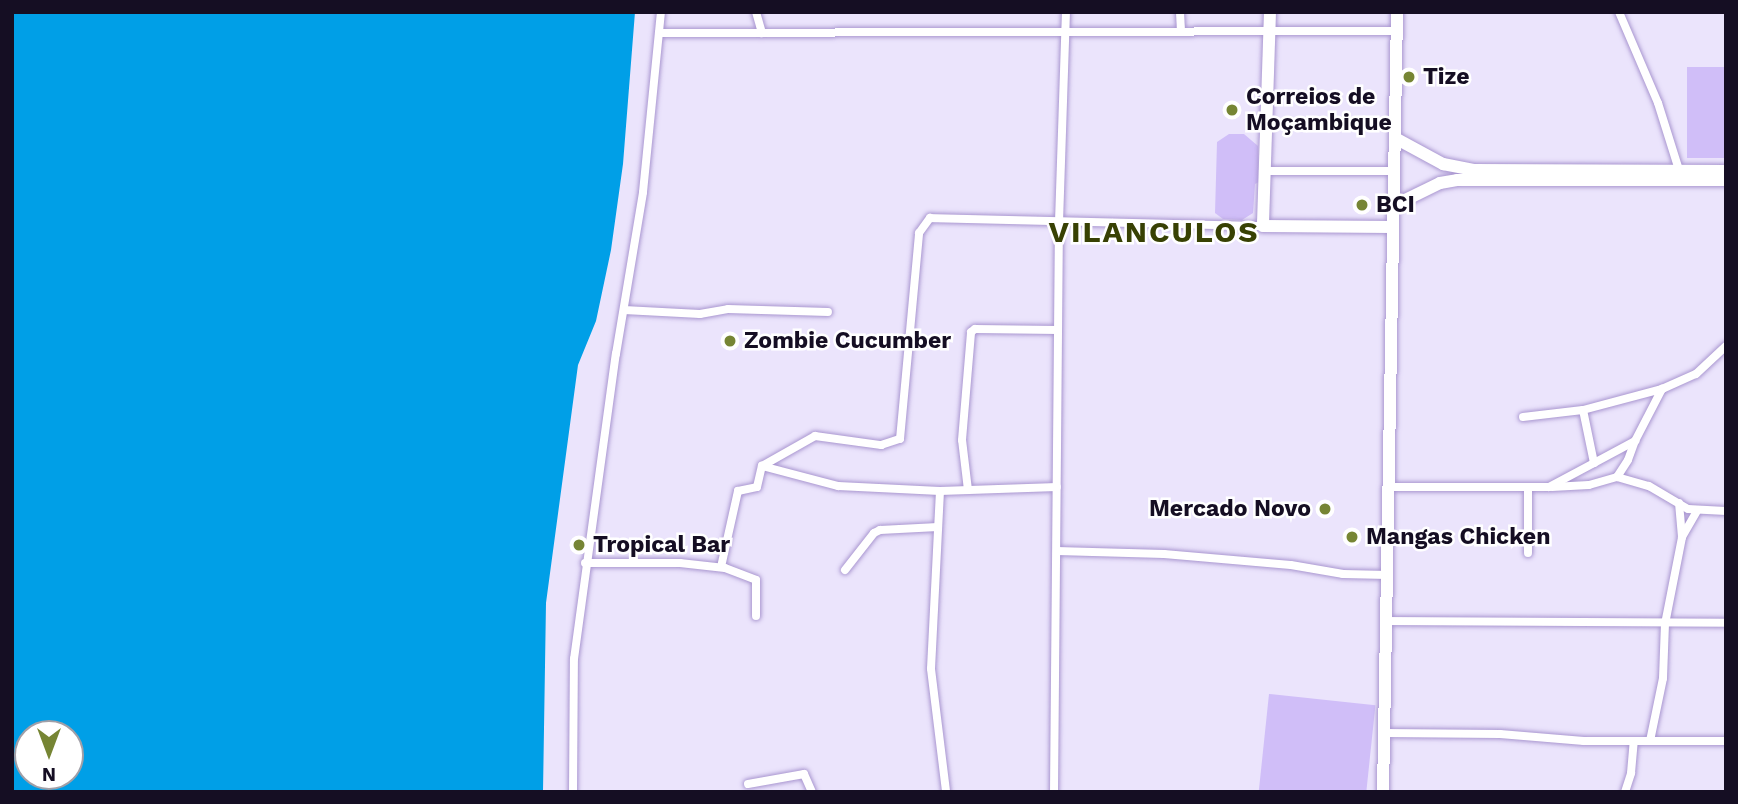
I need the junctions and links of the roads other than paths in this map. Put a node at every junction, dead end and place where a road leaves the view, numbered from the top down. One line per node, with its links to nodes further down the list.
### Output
1 (660, 12): 12 (street)
2 (756, 12): 13 (street)
3 (1066, 12): 8 (street)
4 (1180, 12): 9 (street)
5 (1270, 12): 11 (main road)
6 (1397, 12): 10 (main road)
7 (1619, 12): 15 (street)
8 (1063, 30): 9 (street); 13 (street); 21 (street)
9 (1181, 31): 11 (street)
10 (1397, 31): 11 (street); 14 (main road)
11 (1269, 32): 16 (main road)
12 (659, 33): 13 (street); 24 (street)
13 (762, 33)
14 (1395, 138): 15 (main road); 17 (main road)
15 (1679, 170): 18 (main road)
16 (1266, 171): 17 (street); 22 (main road)
17 (1393, 171): 20 (main road)
18 (1726, 171)
19 (1726, 180): 20 (main road)
20 (1393, 206): 23 (main road)
21 (1059, 222): 22 (street); 26 (street); 33 (street)
22 (1263, 226): 23 (main road)
23 (1392, 227): 36 (main road)
24 (624, 310): 25 (street); 48 (street)
25 (828, 312)
26 (1058, 330): 35 (street); 39 (street)
27 (1726, 346): 28 (street)
28 (1662, 389): 29 (street); 31 (street)
29 (1583, 410): 30 (street); 32 (street)
30 (1523, 417)
31 (1635, 441): 32 (street); 34 (street)
32 (1594, 463): 37 (street)
33 (762, 466): 40 (street); 49 (street)
34 (1617, 477): 37 (street); 41 (street)
35 (1057, 487): 39 (street); 46 (street)
36 (1389, 487): 38 (street); 51 (main road)
37 (1549, 487): 38 (street)
38 (1528, 488): 47 (street)
39 (968, 490): 40 (street)
40 (940, 491): 44 (street)
41 (1679, 503): 43 (street); 45 (street)
42 (1726, 510): 43 (street)
43 (1697, 511): 45 (street)
44 (939, 527): 50 (street); 63 (street)
45 (1682, 537): 54 (street)
46 (1057, 551): 51 (street); 64 (street)
47 (1528, 554)
48 (585, 563): 49 (street); 61 (street)
49 (721, 567): 52 (street)
50 (845, 570)
51 (1388, 575): 53 (main road)
52 (756, 616)
53 (1387, 621): 54 (street); 56 (main road)
54 (1665, 624): 55 (street); 58 (street)
55 (1726, 624)
56 (1384, 733): 57 (street); 65 (main road)
57 (1634, 741): 58 (street); 66 (street)
58 (1650, 741): 59 (street)
59 (1726, 741)
60 (748, 784): 62 (street)
61 (573, 792)
62 (812, 792)
63 (946, 792)
64 (1054, 792)
65 (1383, 792)
66 (1625, 792)

